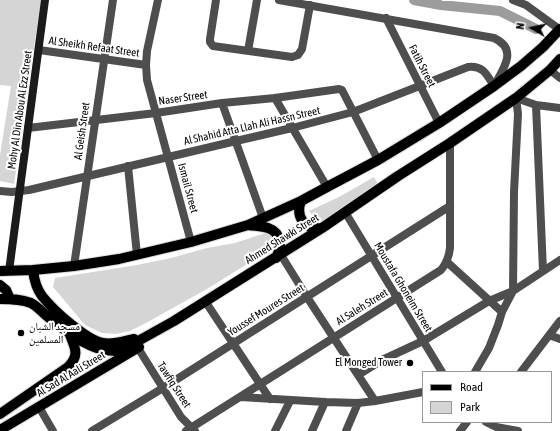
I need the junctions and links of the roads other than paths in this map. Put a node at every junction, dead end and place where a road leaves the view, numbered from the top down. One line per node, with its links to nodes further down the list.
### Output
1 (45, 0): 11 (main road, Mohy Al Din Abou Al Ezz Street)
2 (113, 0): 13 (street, Al Geish Street)
3 (158, 0): 15 (street, Ismail Street)
4 (216, 0): 12 (street)
5 (257, 0): 12 (street)
6 (279, 0): 8 (street)
7 (513, 0): 10 (street)
8 (310, 5): 9 (street); 12 (street)
9 (386, 18): 18 (street, Fatih Street); 19 (street)
10 (560, 29): 19 (main road, Ahmed Shawki Street)
11 (39, 50): 13 (street, Al Sheikh Refaat Street); 29 (main road, Mohy Al Din Abou Al Ezz Street)
12 (248, 51)
13 (104, 59): 15 (street, Al Sheikh Refaat Street); 27 (street, Al Geish Street)
14 (560, 59): 16 (main road, Ahmed Shawki Street)
15 (146, 65): 26 (street, Ismail Street)
16 (550, 70): 17 (street); 21 (main road, Ahmed Shawki Street)
17 (560, 78)
18 (420, 86): 19 (street, Al Shahid Atta Llah Ali Hassn Street); 25 (street, Al Shahid Atta Llah Ali Hassn Street); 28 (street, Fatih Street)
19 (494, 86): 28 (main road, Ahmed Shawki Street)
20 (275, 98): 22 (street, Naser Street); 25 (street, Naser Street); 30 (street)
21 (516, 98): 23 (street); 32 (main road, Ahmed Shawki Street); 57 (street)
22 (222, 104): 26 (street, Naser Street); 31 (street)
23 (536, 105): 24 (street); 55 (street)
24 (560, 108)
25 (353, 112): 30 (street, Al Shahid Atta Llah Ali Hassn Street); 34 (street)
26 (156, 113): 27 (street, Naser Street); 33 (street, Ismail Street)
27 (95, 119): 29 (street, Naser Street); 36 (street, Al Geish Street)
28 (439, 123): 34 (main road, Ahmed Shawki Street)
29 (28, 128): 39 (main road, Mohy Al Din Abou Al Ezz Street)
30 (292, 128): 31 (street, Al Shahid Atta Llah Ali Hassn Street); 37 (street)
31 (236, 140): 33 (street, Al Shahid Atta Llah Ali Hassn Street); 43 (street)
32 (450, 143): 41 (street); 42 (main road, Ahmed Shawki Street)
33 (168, 157): 35 (street, Al Shahid Atta Llah Ali Hassn Street); 46 (street, Ismail Street)
34 (378, 160): 37 (main road, Ahmed Shawki Street)
35 (128, 166): 36 (street, Al Shahid Atta Llah Ali Hassn Street); 47 (street)
36 (87, 176): 39 (street, Al Shahid Atta Llah Ali Hassn Street); 52 (street, Al Geish Street)
37 (327, 187): 40 (main road, Ahmed Shawki Street)
38 (0, 191): 39 (street, Al Shahid Atta Llah Ali Hassn Street)
39 (20, 192): 54 (main road, Mohy Al Din Abou Al Ezz Street)
40 (301, 201): 43 (main road, Ahmed Shawki Street); 45 (main road)
41 (450, 206): 49 (street, Youssef Moures Street); 51 (street)
42 (346, 212): 45 (main road, Ahmed Shawki Street); 49 (street, Moustafa Ghoneim Street)
43 (263, 218): 44 (main road, Ahmed Shawki Street)
44 (248, 224): 46 (main road, Ahmed Shawki Street); 48 (main road)
45 (322, 228): 48 (main road, Ahmed Shawki Street)
46 (191, 242): 47 (main road, Ahmed Shawki Street)
47 (137, 255): 52 (main road, Ahmed Shawki Street)
48 (279, 256): 58 (street); 61 (main road, Ahmed Shawki Street)
49 (372, 256): 58 (street, Youssef Moures Street); 59 (street, Moustafa Ghoneim Street)
50 (560, 260): 55 (street)
51 (447, 262): 59 (street, Al Saleh Street); 62 (street)
52 (74, 266): 53 (main road, Ahmed Shawki Street)
53 (33, 270): 54 (main road, Ahmed Shawki Street); 66 (main road)
54 (4, 271)
55 (544, 271): 57 (street)
56 (0, 285): 60 (main road)
57 (513, 291): 62 (street); 63 (street)
58 (307, 297): 68 (street); 71 (street, Youssef Moures Street)
59 (397, 298): 68 (street, Al Saleh Street); 70 (street, Moustafa Ghoneim Street)
60 (5, 299): 65 (main road, Ahmed Shawki Street)
61 (205, 301): 66 (main road, Ahmed Shawki Street); 71 (street)
62 (489, 301): 63 (street); 70 (street)
63 (502, 312): 74 (street)
64 (560, 321): 67 (street)
65 (70, 334): 66 (main road, Ahmed Shawki Street); 87 (main road, Al Sad Al Aali Street)
66 (151, 334): 72 (main road, Al Sad Al Aali Street)
67 (549, 335): 69 (street); 75 (street)
68 (334, 338): 76 (street); 77 (street, Al Saleh Street)
69 (560, 339)
70 (423, 341): 73 (street, Moustafa Ghoneim Street); 76 (street)
71 (233, 344): 77 (street); 78 (street, Youssef Moures Street)
72 (138, 348): 78 (street, Tawfiq Street); 86 (main road, Al Sad Al Aali Street)
73 (441, 371)
74 (477, 371)
75 (522, 371)
76 (358, 374): 83 (street)
77 (260, 384): 80 (street, Al Saleh Street); 81 (street)
78 (163, 388): 93 (street, Tawfiq Street); 95 (street, Youssef Moures Street)
79 (422, 392): 83 (street)
80 (240, 397): 81 (street); 93 (street, Al Saleh Street)
81 (270, 399): 82 (street)
82 (290, 400): 84 (street); 96 (street)
83 (375, 401): 85 (street)
84 (325, 402): 85 (street); 97 (street)
85 (358, 403): 98 (street)
86 (39, 407): 89 (main road, Al Sad Al Aali Street); 94 (street)
87 (9, 409): 88 (main road, Al Sad Al Aali Street); 89 (main road)
88 (0, 414)
89 (14, 421): 92 (main road, Al Sad Al Aali Street)
90 (466, 423): 99 (street)
91 (488, 423): 100 (street)
92 (0, 430)
93 (191, 430)
94 (53, 431)
95 (92, 431)
96 (275, 431)
97 (312, 431)
98 (346, 431)
99 (460, 431)
100 (518, 431)

